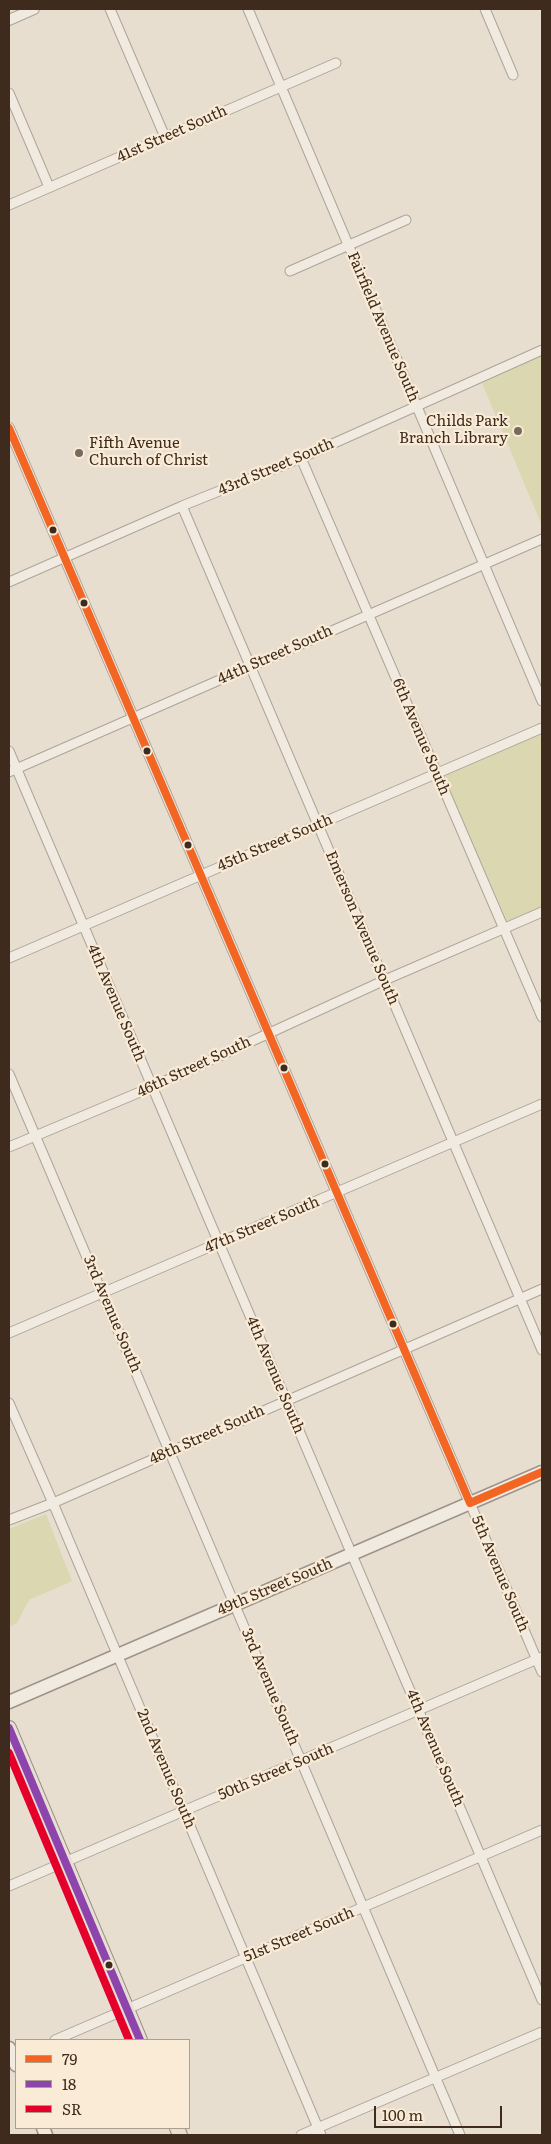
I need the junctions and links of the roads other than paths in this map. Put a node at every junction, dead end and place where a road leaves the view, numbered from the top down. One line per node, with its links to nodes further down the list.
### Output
1 (34, 9): 5 (street)
2 (110, 9): 10 (street)
3 (248, 9): 8 (street, Fairfield Avenue South)
4 (485, 9): 7 (street)
5 (9, 20)
6 (336, 63): 8 (street, 41st Street South)
7 (513, 75)
8 (281, 86): 10 (street, 41st Street South); 14 (street, Fairfield Avenue South)
9 (9, 93): 11 (street)
10 (165, 137): 11 (street, 41st Street South)
11 (49, 187): 12 (street, 41st Street South)
12 (9, 205)
13 (406, 220): 14 (street)
14 (348, 246): 15 (street); 17 (street, Fairfield Avenue South)
15 (290, 271)
16 (542, 350): 17 (street, 43rd Street South)
17 (417, 406): 19 (street, 43rd Street South); 23 (street, Fairfield Avenue South)
18 (9, 428): 22 (street, 5th Avenue South)
19 (301, 458): 20 (street, 43rd Street South); 25 (street, 6th Avenue South)
20 (182, 506): 22 (street, 43rd Street South); 26 (street, Emerson Avenue South)
21 (542, 539): 23 (street, 44th Street South)
22 (65, 558): 24 (street, 43rd Street South); 28 (street, 5th Avenue South)
23 (484, 564): 25 (street, 44th Street South); 27 (street, Fairfield Avenue South)
24 (9, 582)
25 (368, 614): 26 (street, 44th Street South); 32 (street, 6th Avenue South)
26 (250, 666): 28 (street, 44th Street South); 33 (street, Emerson Avenue South)
27 (542, 701)
28 (133, 717): 31 (street, 44th Street South); 34 (street, 5th Avenue South)
29 (542, 728): 32 (street, 45th Street South)
30 (9, 751): 31 (street, 4th Avenue South)
31 (12, 770): 36 (street, 4th Avenue South)
32 (437, 773): 33 (street, 45th Street South); 37 (street, 6th Avenue South)
33 (318, 824): 34 (street, 45th Street South); 39 (street, Emerson Avenue South)
34 (200, 875): 36 (street, 45th Street South); 41 (street, 5th Avenue South)
35 (542, 912): 37 (street, 46th Street South)
36 (84, 926): 38 (street, 45th Street South); 43 (street, 4th Avenue South)
37 (504, 927): 39 (street, 46th Street South); 40 (street, 6th Avenue South)
38 (9, 958)
39 (384, 980): 41 (street, 46th Street South); 46 (street, Emerson Avenue South)
40 (542, 1017)
41 (268, 1032): 43 (street, 46th Street South); 48 (street, 5th Avenue South)
42 (9, 1074): 45 (street, 3rd Avenue South)
43 (152, 1087): 45 (street, 46th Street South); 49 (street, 4th Avenue South)
44 (542, 1104): 46 (street, 47th Street South)
45 (35, 1136): 47 (street, 46th Street South); 51 (street, 3rd Avenue South)
46 (454, 1142): 48 (street, 47th Street South); 52 (street, Emerson Avenue South)
47 (9, 1147)
48 (336, 1192): 49 (street, 47th Street South); 54 (street, 5th Avenue South)
49 (219, 1243): 51 (street, 47th Street South); 56 (street, 4th Avenue South)
50 (542, 1288): 52 (street, 48th Street South)
51 (103, 1293): 53 (street, 47th Street South); 58 (street, 3rd Avenue South)
52 (520, 1298): 54 (street, 48th Street South); 55 (street, Emerson Avenue South)
53 (9, 1333)
54 (404, 1349): 56 (street, 48th Street South); 61 (street, 5th Avenue South)
55 (542, 1350)
56 (286, 1400): 58 (street, 48th Street South); 63 (street, 4th Avenue South)
57 (9, 1403): 60 (street, 2nd Avenue South)
58 (170, 1451): 60 (street, 48th Street South); 64 (street, 3rd Avenue South)
59 (542, 1472): 61 (main road, 49th Street South)
60 (53, 1503): 62 (street, 48th Street South); 65 (street, 2nd Avenue South)
61 (470, 1503): 63 (main road, 49th Street South); 66 (street, 5th Avenue South)
62 (9, 1520)
63 (352, 1554): 64 (main road, 49th Street South); 69 (street, 4th Avenue South)
64 (235, 1604): 65 (main road, 49th Street South); 71 (street, 3rd Avenue South)
65 (118, 1655): 68 (main road, 49th Street South); 72 (street, 2nd Avenue South)
66 (540, 1659): 67 (street, 5th Avenue South); 69 (street, 50th Street South)
67 (542, 1672)
68 (9, 1702)
69 (419, 1711): 71 (street, 50th Street South); 74 (street, 4th Avenue South)
70 (9, 1728): 75 (main road)
71 (301, 1761): 72 (street, 50th Street South); 77 (street, 3rd Avenue South)
72 (184, 1811): 75 (street, 50th Street South); 78 (street, 2nd Avenue South)
73 (542, 1830): 74 (street, 51st Street South)
74 (481, 1857): 77 (street, 51st Street South); 79 (street, 4th Avenue South)
75 (66, 1862): 76 (street, 50th Street South); 80 (main road)
76 (9, 1886)
77 (364, 1907): 78 (street, 51st Street South); 84 (street, 3rd Avenue South)
78 (246, 1958): 80 (street, 51st Street South); 85 (street, 2nd Avenue South)
79 (542, 2000)
80 (127, 2009): 82 (street, 51st Street South); 83 (main road)
81 (542, 2032): 84 (street)
82 (57, 2039)
83 (140, 2039)
84 (436, 2077): 85 (street); 87 (street, 3rd Avenue South)
85 (320, 2132): 86 (street)
86 (301, 2135)
87 (460, 2135)

